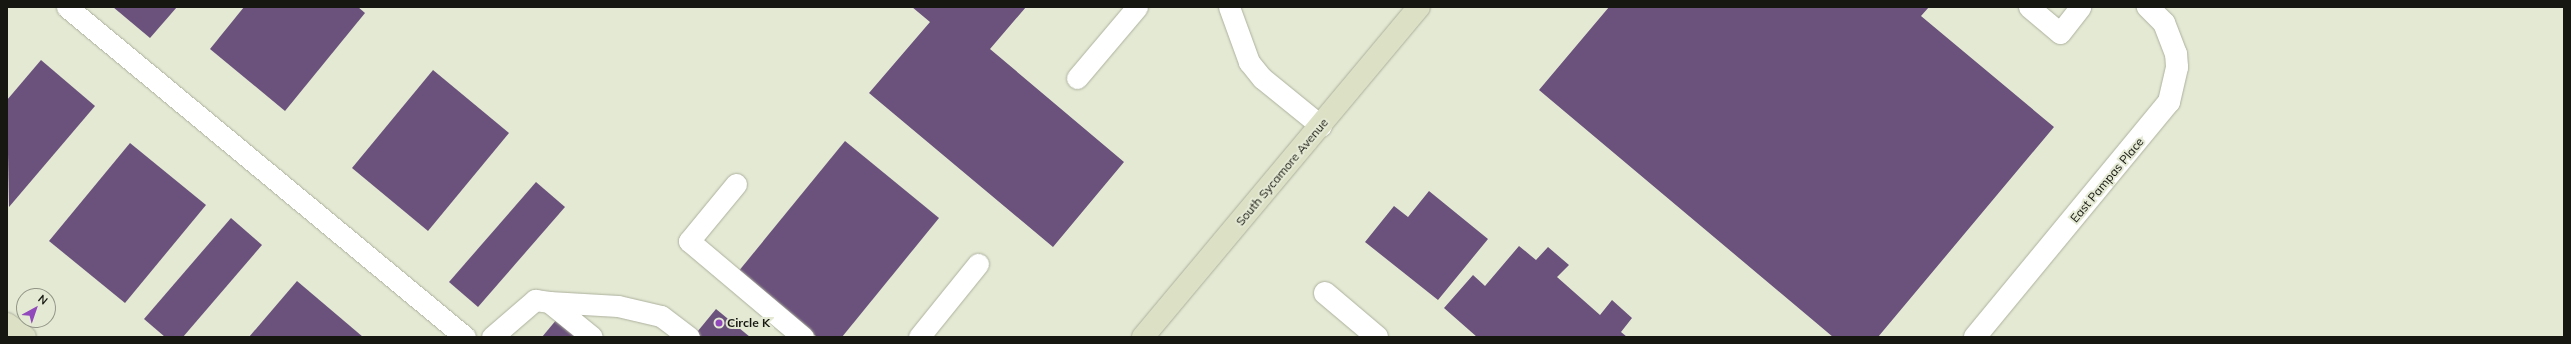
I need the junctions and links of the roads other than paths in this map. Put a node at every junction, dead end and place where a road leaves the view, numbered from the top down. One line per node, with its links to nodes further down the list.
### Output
1 (67, 7): 16 (lane)
2 (1137, 7): 8 (lane)
3 (1229, 7): 9 (lane)
4 (1419, 7): 9 (main road, South Sycamore Avenue)
5 (2029, 7): 6 (lane)
6 (2080, 7)
7 (2148, 7): 24 (street, East Pampas Place)
8 (1077, 78)
9 (1321, 126): 22 (main road, South Sycamore Avenue)
10 (736, 184): 20 (lane)
11 (978, 264): 21 (lane)
12 (1325, 293): 23 (street)
13 (549, 302): 17 (lane); 18 (lane); 19 (lane)
14 (7, 324): 15 (main road)
15 (25, 337)
16 (465, 337)
17 (492, 337)
18 (592, 337)
19 (689, 337)
20 (803, 337)
21 (919, 337)
22 (1143, 337)
23 (1377, 337)
24 (1975, 337)

